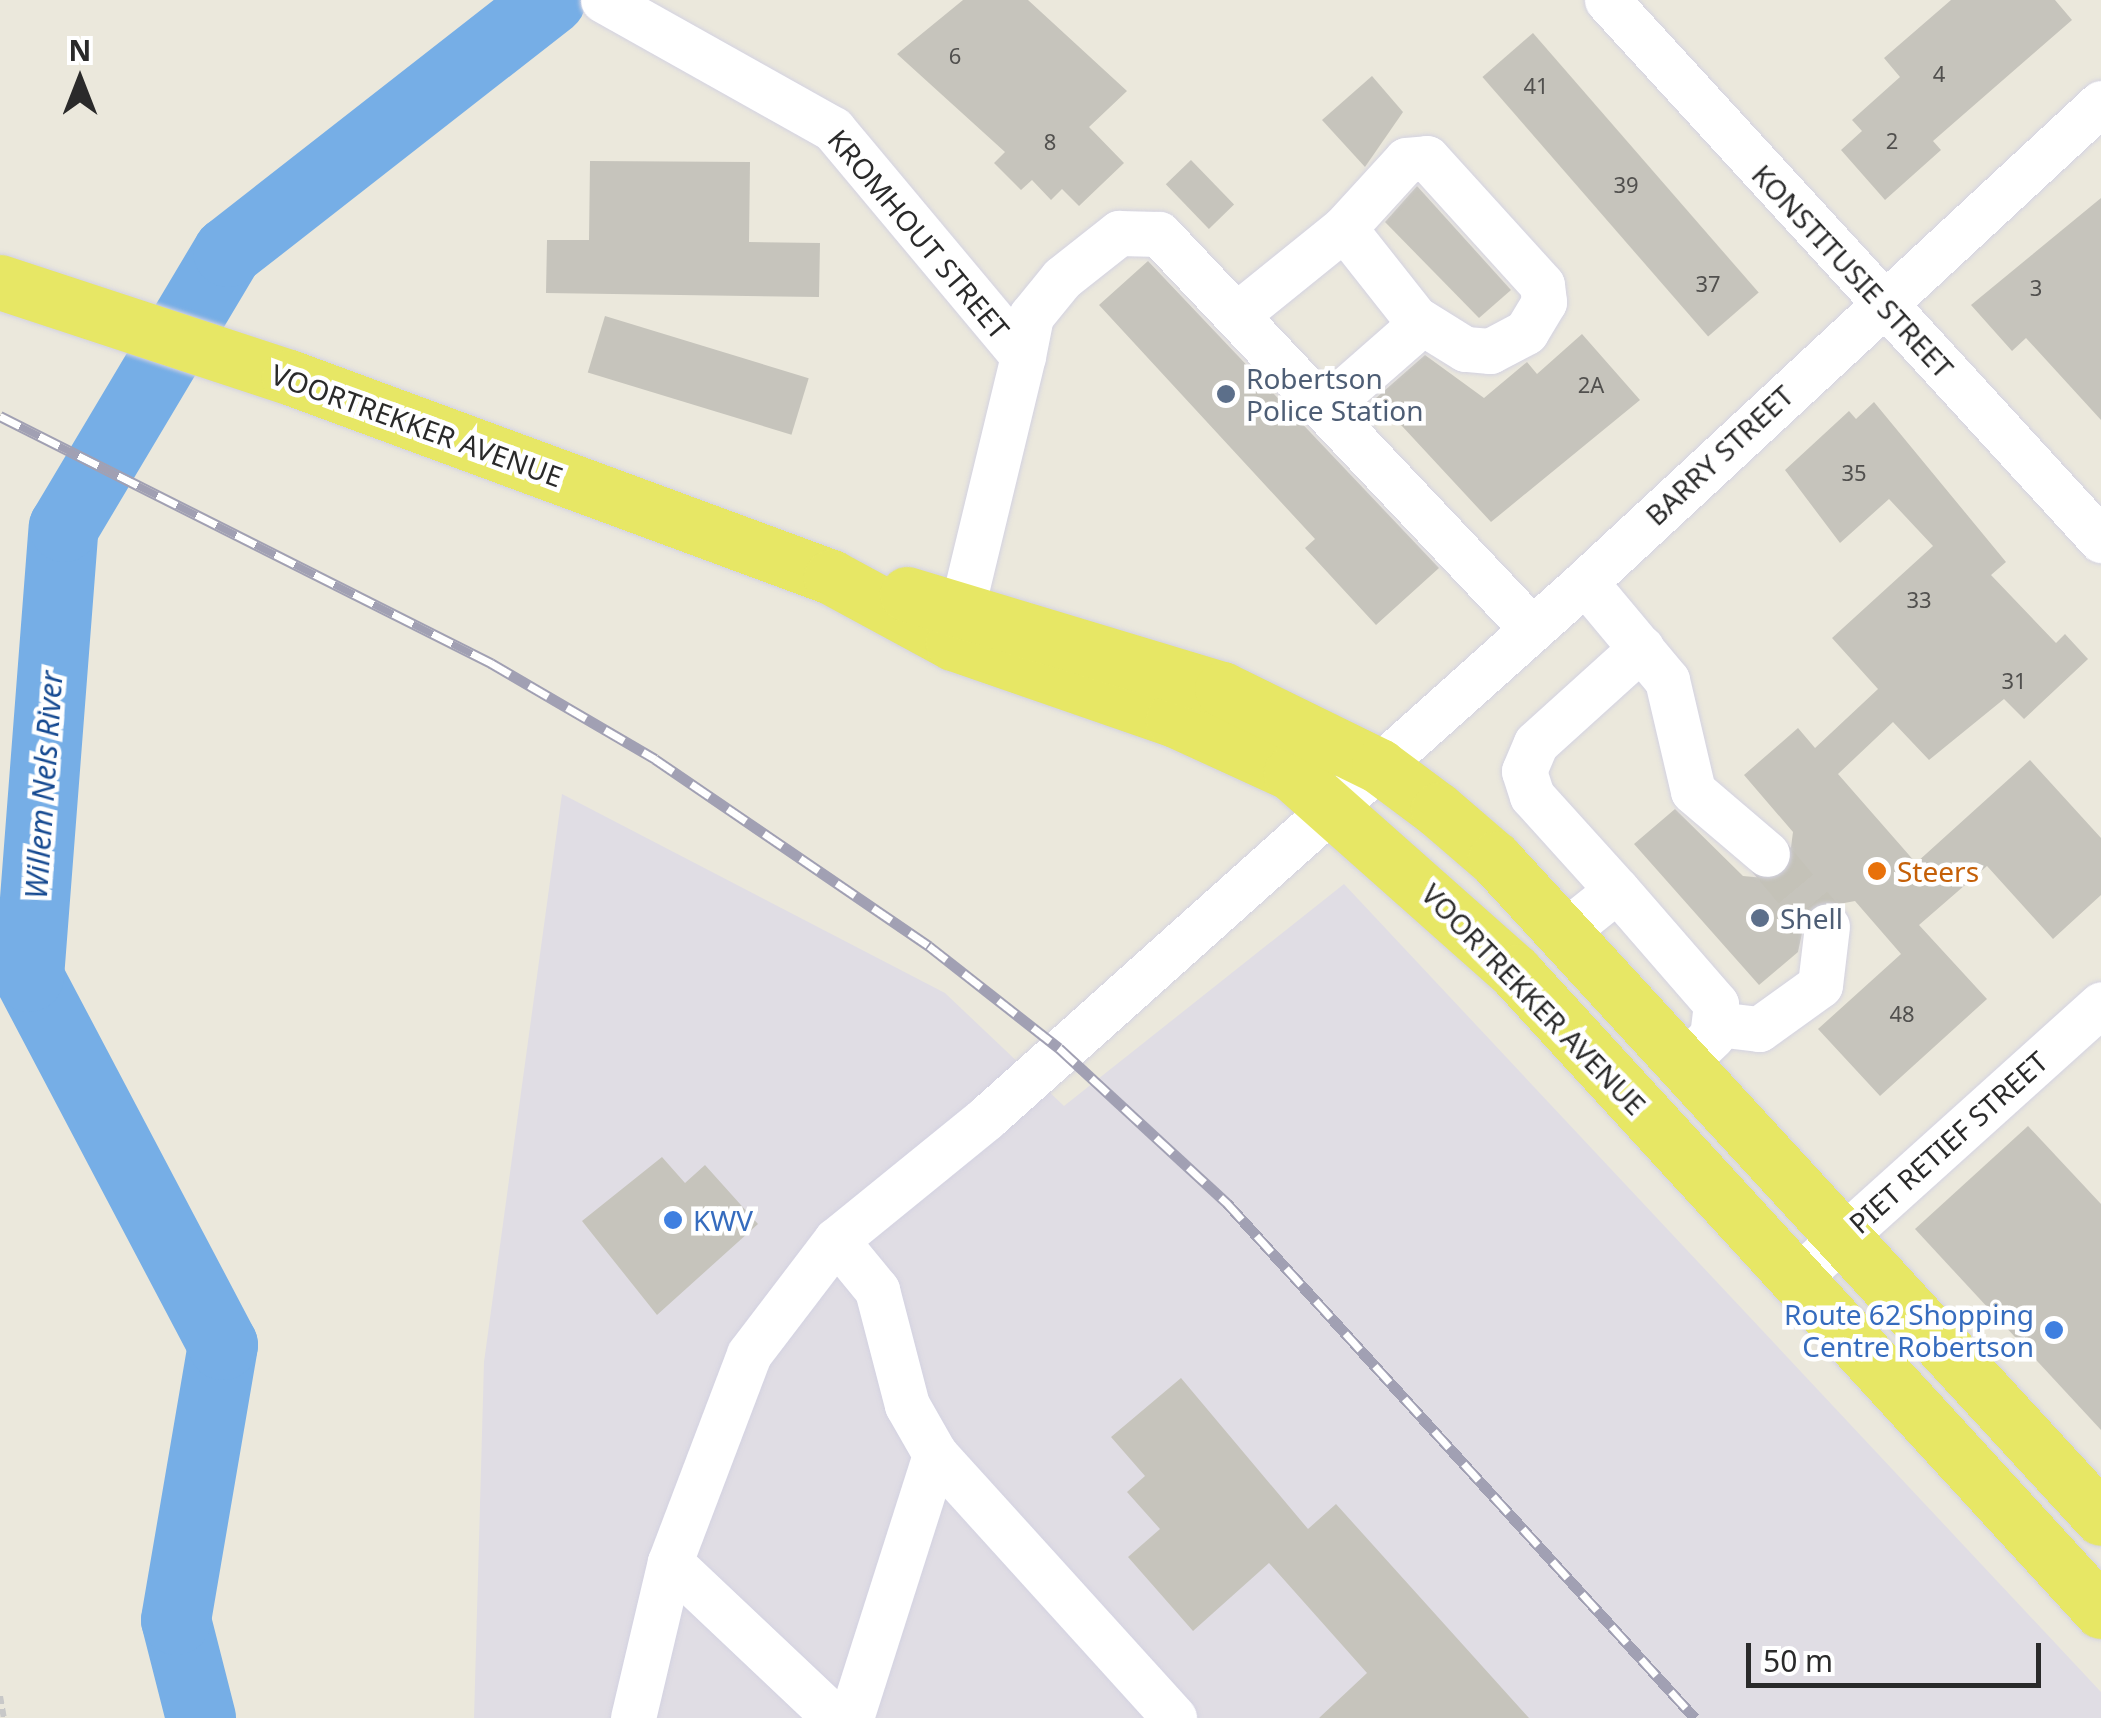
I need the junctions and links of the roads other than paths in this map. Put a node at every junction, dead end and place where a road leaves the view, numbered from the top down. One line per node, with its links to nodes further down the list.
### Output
1 (1606, 0): 6 (street, KONSTITUSIE STREET)
2 (613, 5): 9 (street, KROMHOUT STREET)
3 (2101, 103): 6 (street, BARRY STREET)
4 (1344, 228): 7 (street); 8 (street); 8 (street)
5 (17, 287): 13 (main road, VOORTREKKER AVENUE)
6 (1880, 302): 11 (street, KONSTITUSIE STREET); 12 (street, BARRY STREET)
7 (1240, 312): 9 (street); 10 (street)
8 (1415, 318): 10 (street)
9 (1023, 356): 13 (street, KROMHOUT STREET)
10 (1328, 406): 14 (street)
11 (2101, 540)
12 (1585, 582): 14 (street, BARRY STREET); 15 (street)
13 (958, 625): 16 (main road, VOORTREKKER AVENUE); 17 (main road, VOORTREKKER AVENUE)
14 (1532, 629): 16 (street, BARRY STREET)
15 (1641, 648): 18 (street); 19 (street)
16 (1379, 766): 17 (street, BARRY STREET); 21 (main road, VOORTREKKER AVENUE)
17 (1334, 802): 26 (street, BARRY STREET); 27 (main road, VOORTREKKER AVENUE)
18 (1767, 854)
19 (1617, 890): 21 (street); 23 (street)
20 (1827, 926): 23 (street)
21 (1562, 934): 24 (main road, VOORTREKKER AVENUE)
22 (2101, 1004): 25 (street, PIET RETIEF STREET)
23 (1716, 1024): 24 (street)
24 (1681, 1066): 25 (main road, VOORTREKKER AVENUE)
25 (1842, 1238): 27 (street, PIET RETIEF STREET); 29 (main road, VOORTREKKER AVENUE)
26 (836, 1240): 28 (street); 30 (street, BARRY STREET)
27 (1795, 1280): 31 (main road, VOORTREKKER AVENUE)
28 (935, 1454): 34 (street); 35 (street)
29 (2101, 1518)
30 (670, 1562): 32 (street, BARRY STREET); 33 (street)
31 (2101, 1612)
32 (632, 1718)
33 (836, 1718)
34 (851, 1718)
35 (1174, 1718)

